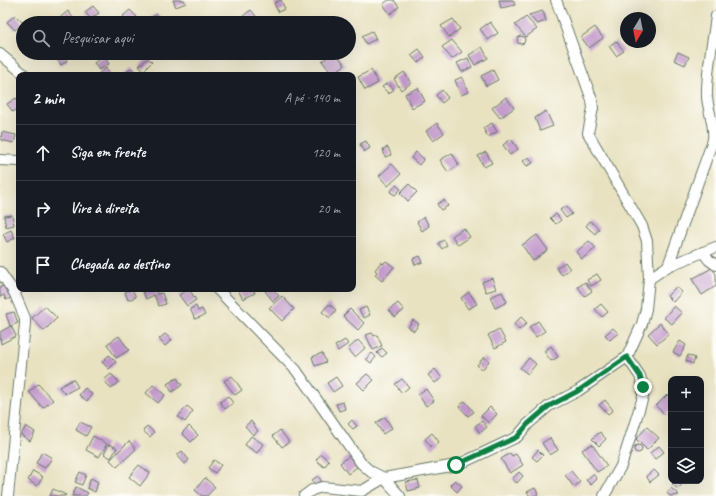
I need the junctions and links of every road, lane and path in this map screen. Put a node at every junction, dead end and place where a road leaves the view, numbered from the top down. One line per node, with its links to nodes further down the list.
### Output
1 (556, 0): 12 (street)
2 (716, 16): 10 (street)
3 (0, 54): 4 (street)
4 (21, 72)
5 (0, 160): 6 (street)
6 (16, 162)
7 (716, 247): 8 (street)
8 (703, 252): 9 (street); 10 (street)
9 (716, 265)
10 (668, 266): 12 (street)
11 (0, 272): 13 (street)
12 (649, 278): 16 (street)
13 (16, 289)
14 (18, 292): 18 (street)
15 (220, 292): 17 (street)
16 (627, 357): 17 (street); 21 (street)
17 (384, 478): 19 (street); 20 (street)
18 (9, 487)
19 (304, 496)
20 (400, 496)
21 (604, 496)

